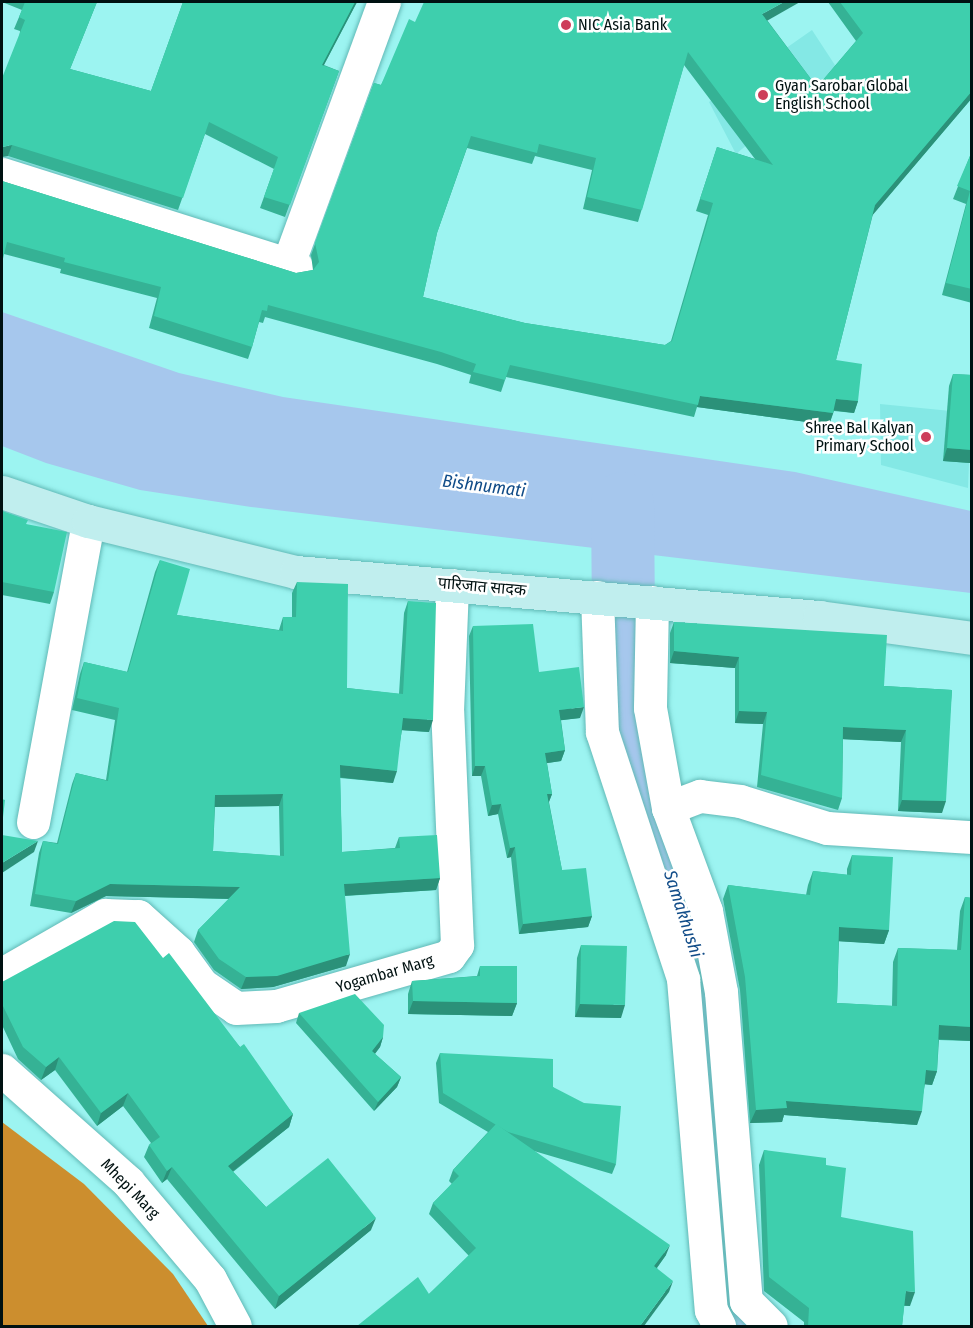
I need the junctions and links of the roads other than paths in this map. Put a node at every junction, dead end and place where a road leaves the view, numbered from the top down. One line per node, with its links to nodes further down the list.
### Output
1 (384, 2): 2 (street)
2 (2, 174)
3 (2, 492): 4 (street, पारिजात सादक)
4 (88, 521): 5 (street, पारिजात सादक); 10 (street)
5 (452, 585): 6 (street, पारिजात सादक); 12 (street, Yogambar Marg)
6 (602, 597): 7 (street, पारिजात सादक); 16 (street)
7 (649, 601): 8 (street, पारिजात सादक); 9 (street)
8 (972, 638)
9 (668, 808): 11 (street); 14 (street)
10 (33, 822)
11 (972, 837)
12 (2, 974)
13 (2, 1070): 15 (street, Mhepi Marg)
14 (766, 1325)
15 (235, 1326)
16 (719, 1326)

